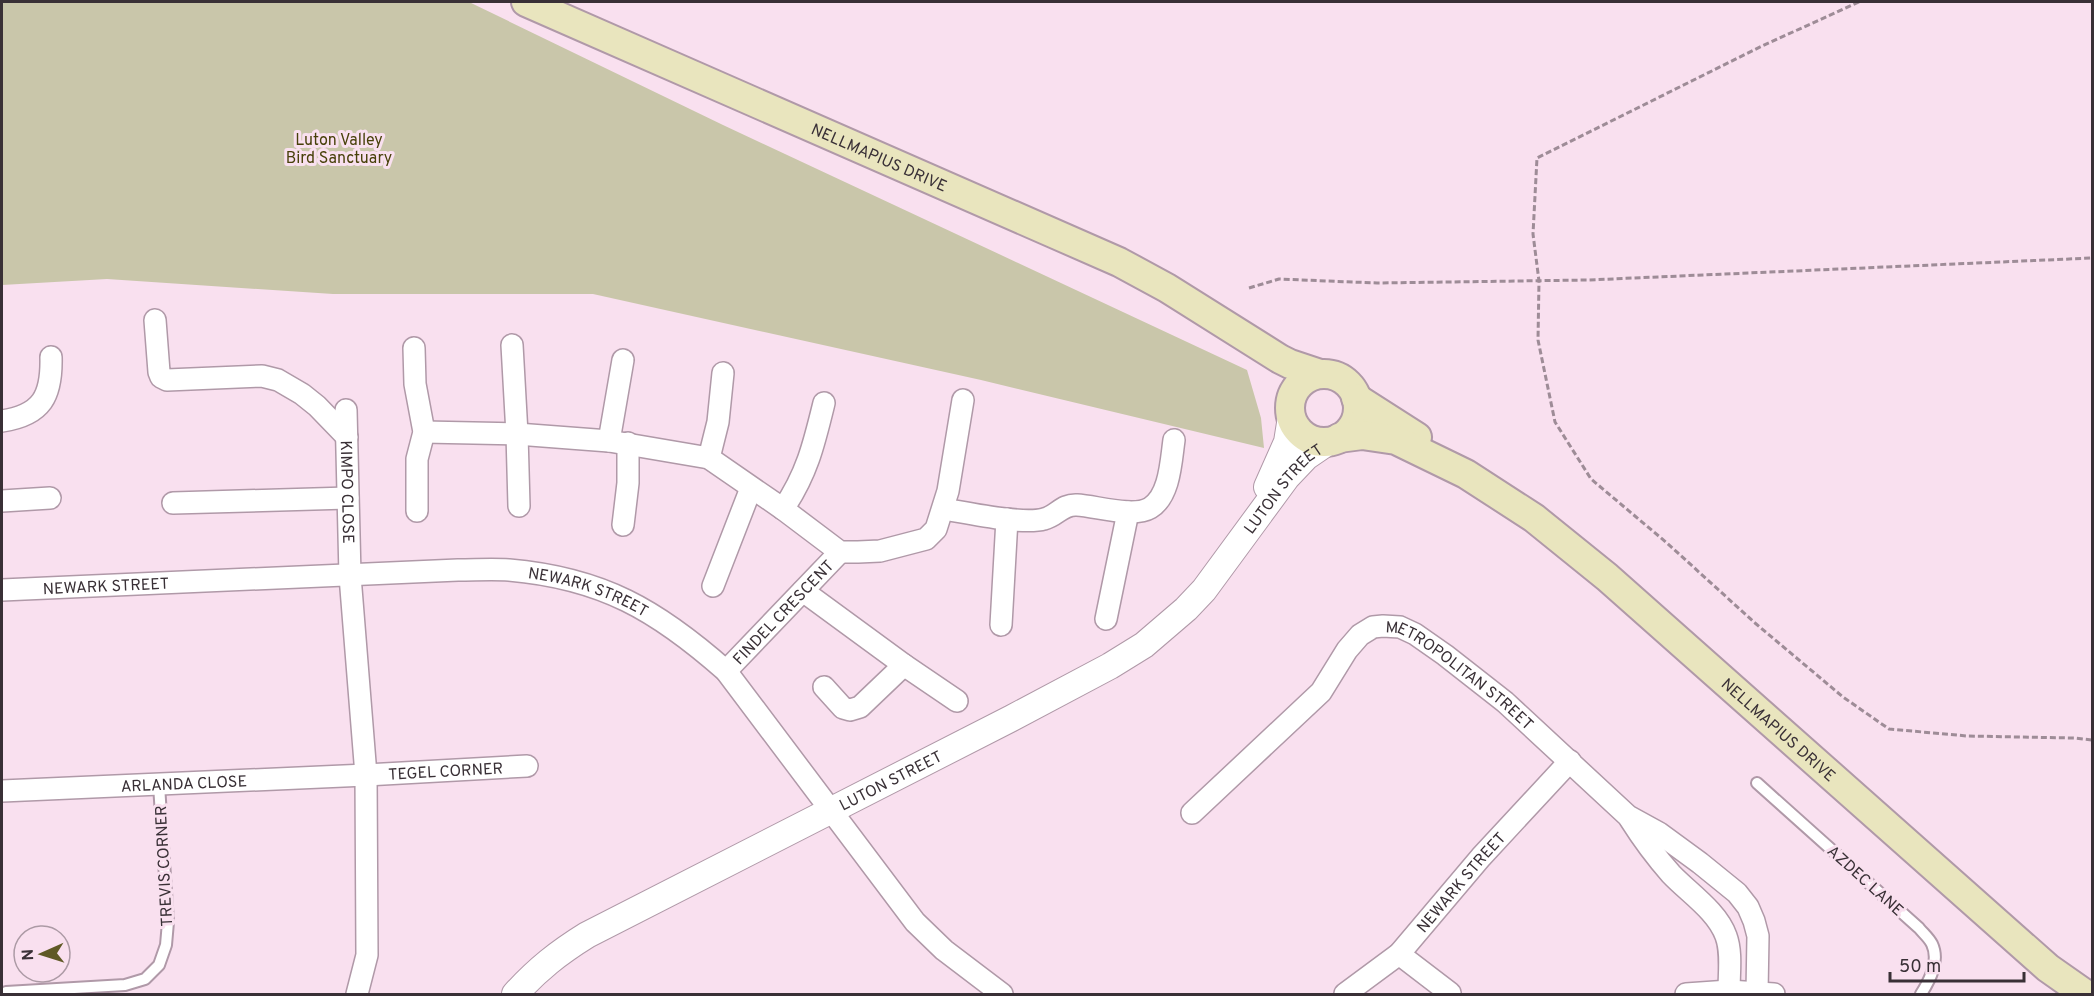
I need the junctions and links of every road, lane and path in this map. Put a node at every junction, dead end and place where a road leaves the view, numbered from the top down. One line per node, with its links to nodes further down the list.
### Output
1 (526, 2): 7 (main road, NELLMAPIUS DRIVE)
2 (1859, 2): 4 (path)
3 (2092, 258): 4 (path)
4 (1539, 280): 5 (path); 52 (path)
5 (1249, 288)
6 (155, 320): 22 (street)
7 (1225, 323): 13 (main road, NELLMAPIUS DRIVE); 18 (main road, NELLMAPIUS DRIVE)
8 (512, 345): 21 (street)
9 (414, 348): 20 (street)
10 (51, 357): 19 (street)
11 (623, 360): 25 (street)
12 (723, 373): 26 (street)
13 (1320, 374): 14 (main road); 18 (main road)
14 (1356, 398): 24 (main road); 27 (main road, NELLMAPIUS DRIVE)
15 (963, 400): 35 (street)
16 (824, 403): 34 (street)
17 (346, 410): 22 (street, KIMPO CLOSE)
18 (1290, 411): 24 (main road); 40 (street, LUTON STREET)
19 (2, 421)
20 (424, 432): 21 (street); 36 (street)
21 (517, 434): 25 (street); 33 (street)
22 (347, 437): 30 (street, KIMPO CLOSE)
23 (1174, 440): 37 (street)
24 (1333, 440): 27 (main road, NELLMAPIUS DRIVE); 40 (street, LUTON STREET)
25 (619, 442): 26 (street); 39 (street)
26 (709, 458): 28 (street)
27 (1466, 474): 73 (main road, NELLMAPIUS DRIVE)
28 (751, 488): 34 (street); 43 (street)
29 (50, 498): 31 (street)
30 (348, 498): 32 (street); 42 (street, KIMPO CLOSE)
31 (2, 501)
32 (173, 503)
33 (519, 506)
34 (783, 509): 41 (street)
35 (944, 509): 38 (street); 41 (street)
36 (417, 512)
37 (1128, 512): 38 (street); 46 (street)
38 (1007, 519): 47 (street)
39 (623, 525)
40 (1241, 538): 59 (street, LUTON STREET)
41 (840, 552): 45 (street, FINDEL CRESCENT)
42 (350, 576): 44 (street, NEWARK STREET); 49 (street, NEWARK STREET); 55 (street)
43 (713, 586)
44 (2, 590)
45 (803, 591): 48 (street); 49 (street, FINDEL CRESCENT)
46 (1106, 619)
47 (1001, 625)
48 (904, 665): 50 (street); 51 (street)
49 (726, 671): 59 (street, NEWARK STREET)
50 (824, 687)
51 (957, 701)
52 (2092, 740)
53 (1570, 761): 60 (street, METROPOLITAN STREET); 61 (street, METROPOLITAN STREET); 62 (street, NEWARK STREET)
54 (526, 766): 55 (street, TEGEL CORNER)
55 (366, 775): 57 (street, ARLANDA CLOSE); 67 (street)
56 (1757, 783): 72 (lane, AZDEC LANE)
57 (159, 785): 58 (street, ARLANDA CLOSE); 64 (lane, TREVIS CORNER)
58 (2, 791)
59 (831, 811): 68 (street, LUTON STREET); 69 (street, NEWARK STREET)
60 (1192, 813)
61 (1628, 816): 63 (street, METROPOLITAN STREET); 66 (street, METROPOLITAN STREET)
62 (1399, 954): 65 (street); 70 (street, NEWARK STREET)
63 (1729, 991): 66 (street); 71 (street)
64 (6, 992)
65 (1450, 993)
66 (1766, 993)
67 (357, 994)
68 (515, 994)
69 (1002, 994)
70 (1346, 994)
71 (1686, 994)
72 (1921, 994)
73 (2085, 994)

